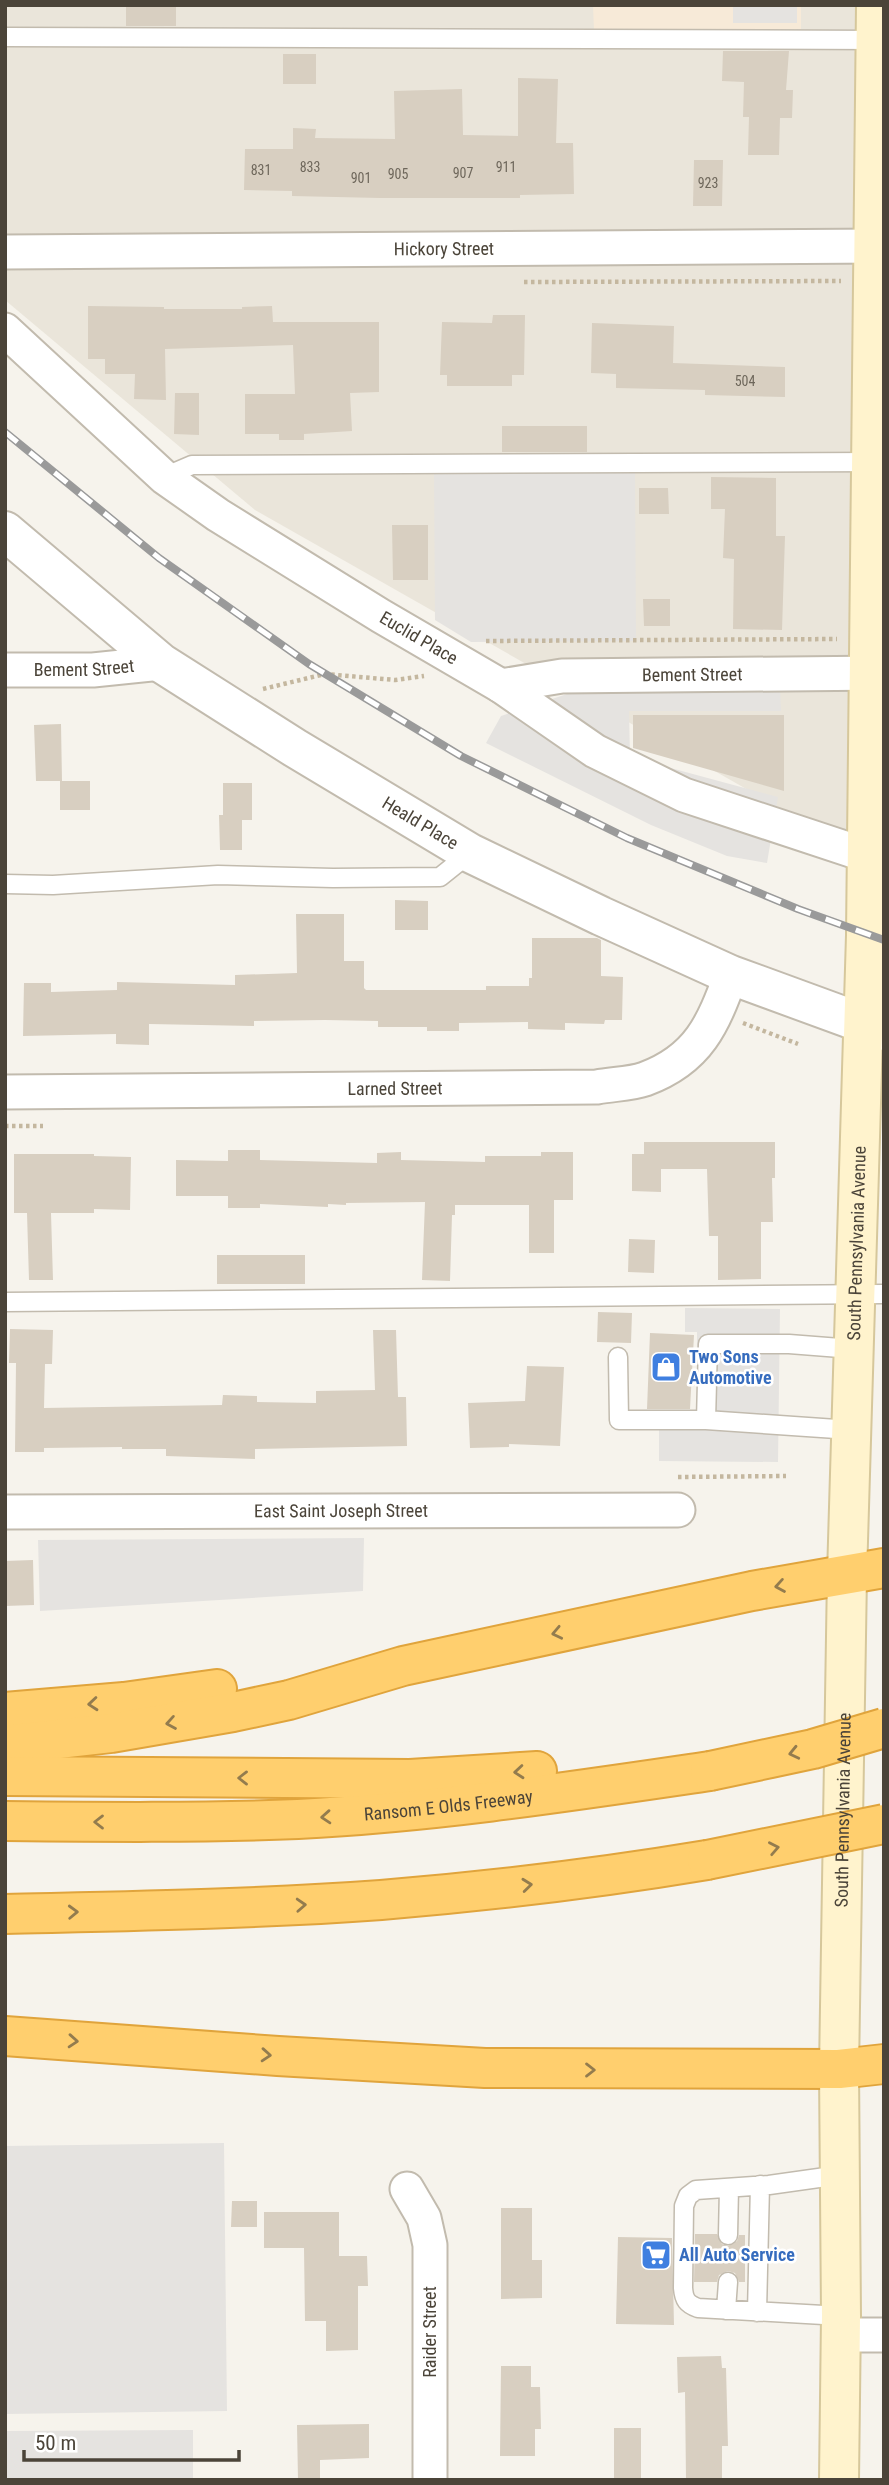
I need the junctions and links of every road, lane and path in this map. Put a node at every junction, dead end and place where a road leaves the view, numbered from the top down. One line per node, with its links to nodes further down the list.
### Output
1 (879, 28): 2 (lane); 3 (main road, South Pennsylvania Avenue)
2 (5, 37)
3 (879, 246): 4 (street, Hickory Street); 6 (main road, South Pennsylvania Avenue)
4 (5, 253)
5 (5, 330): 7 (street, Euclid Place)
6 (877, 462): 7 (lane); 10 (main road, South Pennsylvania Avenue)
7 (164, 477): 9 (street, Euclid Place)
8 (5, 531): 11 (street, Heald Place)
9 (452, 657): 10 (path); 13 (street, Euclid Place); 14 (path)
10 (874, 662): 13 (street, Bement Street); 16 (main road, South Pennsylvania Avenue)
11 (162, 663): 12 (street, Bement Street); 15 (street, Heald Place)
12 (5, 670)
13 (501, 686): 16 (street, Euclid Place)
14 (254, 691)
15 (470, 853): 17 (lane); 18 (street, Heald Place)
16 (875, 859): 20 (main road, South Pennsylvania Avenue)
17 (5, 884)
18 (731, 975): 19 (street, Larned Street); 20 (street, Heald Place)
19 (717, 1014): 21 (path); 22 (street, Larned Street)
20 (874, 1028): 23 (main road, South Pennsylvania Avenue)
21 (798, 1044)
22 (5, 1092)
23 (869, 1294): 24 (lane); 25 (main road, South Pennsylvania Avenue)
24 (5, 1303)
25 (853, 1349): 27 (lane); 28 (main road, South Pennsylvania Avenue)
26 (618, 1357): 27 (lane)
27 (706, 1420): 28 (lane)
28 (851, 1430): 32 (main road, South Pennsylvania Avenue)
29 (678, 1510): 30 (street, East Saint Joseph Street)
30 (5, 1513)
31 (884, 1568): 32 (highway)
32 (847, 1575): 33 (highway, one-way to 33); 44 (main road, South Pennsylvania Avenue)
33 (403, 1666): 34 (highway, one-way to 34); 36 (highway, one-way to 36)
34 (5, 1712)
35 (884, 1728): 37 (highway, Ransom E Olds Freeway, one-way to 37, bridge)
36 (5, 1745)
37 (710, 1771): 38 (highway, one-way to 38); 39 (highway, Ransom E Olds Freeway, one-way to 39)
38 (5, 1776)
39 (5, 1821)
40 (884, 1824): 41 (highway, one-way to 40, bridge)
41 (5, 1914)
42 (5, 2036): 44 (highway, one-way to 44)
43 (884, 2064): 44 (highway)
44 (839, 2069): 45 (main road, South Pennsylvania Avenue)
45 (840, 2175): 46 (lane); 53 (main road, South Pennsylvania Avenue)
46 (760, 2185): 47 (lane); 52 (lane)
47 (729, 2188): 49 (lane); 51 (lane)
48 (407, 2189): 55 (street, Raider Street)
49 (729, 2235)
50 (728, 2282): 51 (lane)
51 (726, 2310): 52 (lane)
52 (757, 2312): 53 (lane)
53 (841, 2326): 54 (street); 56 (main road, South Pennsylvania Avenue)
54 (884, 2335)
55 (430, 2480)
56 (839, 2480)

